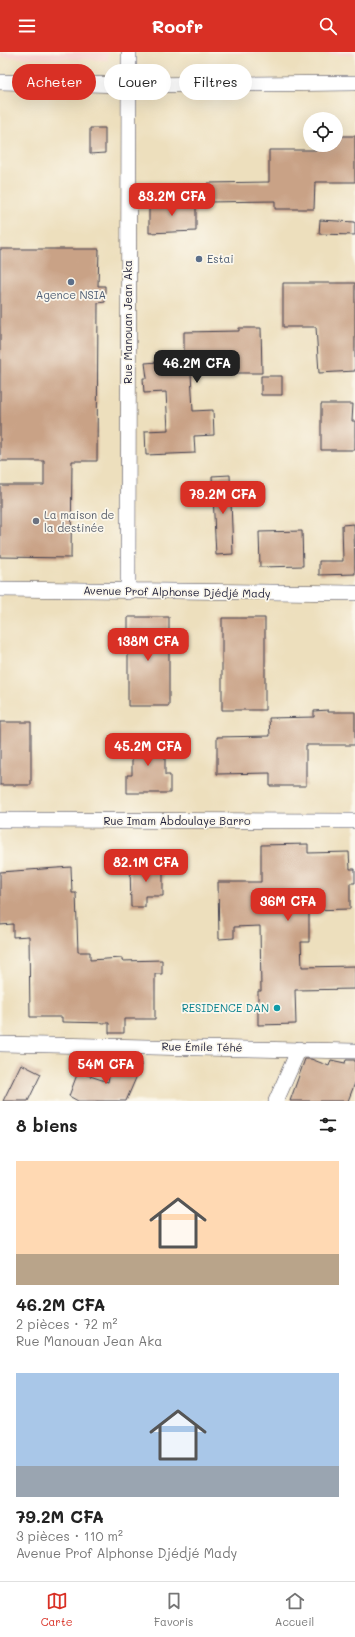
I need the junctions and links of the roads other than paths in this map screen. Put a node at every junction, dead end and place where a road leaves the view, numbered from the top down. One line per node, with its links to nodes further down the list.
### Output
1 (129, 52): 2 (street, Rue Manouan Jean Aka)
2 (129, 64)
3 (0, 82): 5 (street)
4 (355, 83): 6 (street)
5 (104, 84)
6 (171, 84)
7 (128, 100): 9 (street, Rue Manouan Jean Aka)
8 (0, 589): 9 (street, Avenue Prof Alphonse Djédjé Mady)
9 (128, 592): 10 (street, Avenue Prof Alphonse Djédjé Mady)
10 (355, 593)
11 (0, 820): 12 (street, Rue Imam Abdoulaye Barro)
12 (355, 821)
13 (0, 1044): 14 (street, Rue Émile Téhé)
14 (299, 1049): 15 (street, Rue Émile Téhé); 16 (street)
15 (355, 1051)
16 (276, 1101)

